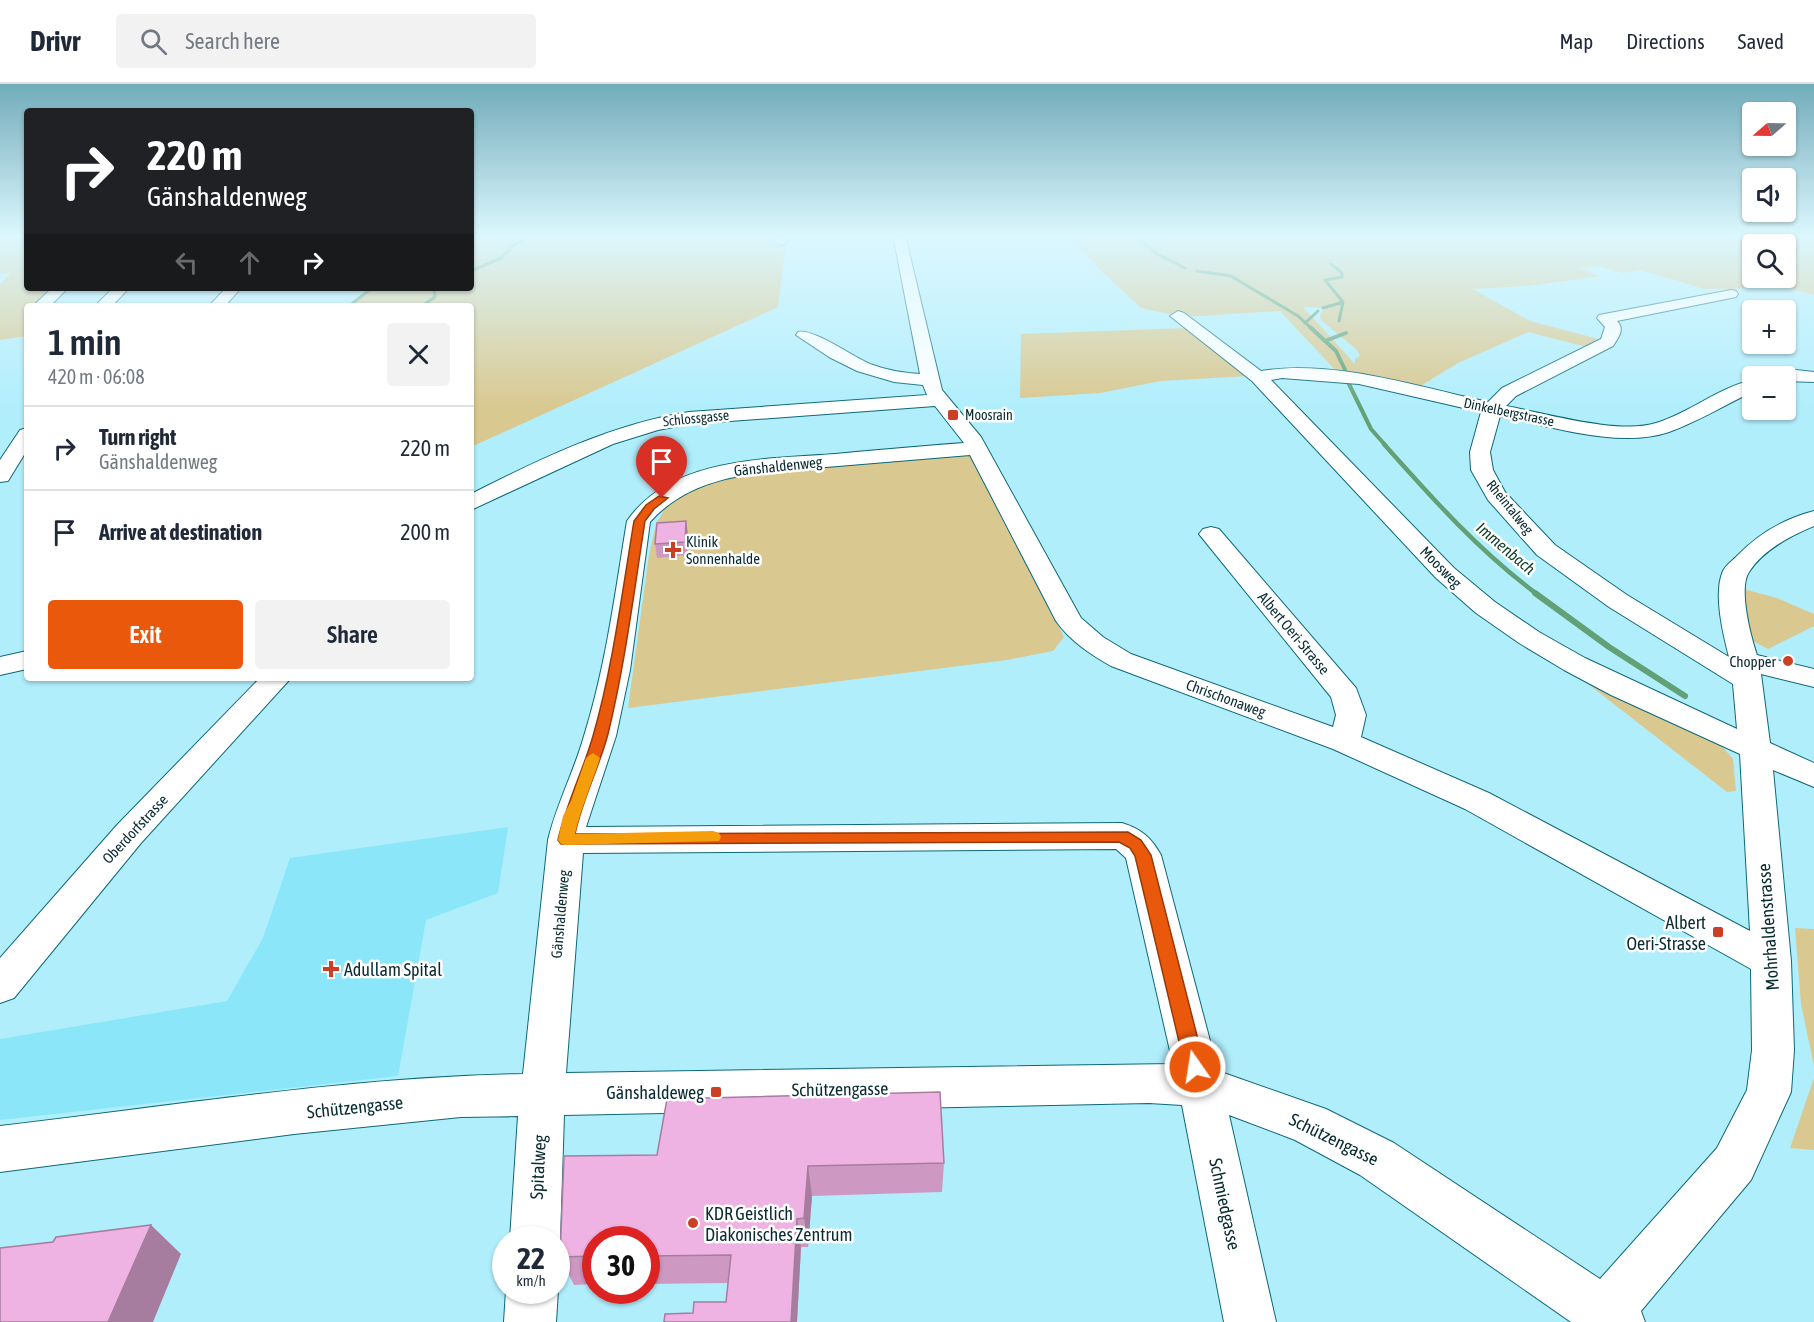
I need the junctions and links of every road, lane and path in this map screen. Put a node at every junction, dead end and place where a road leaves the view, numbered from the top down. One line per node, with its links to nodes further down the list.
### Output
1 (56, 293): 4 (street)
2 (912, 293): 10 (street)
3 (1731, 294): 12 (street)
4 (44, 303)
5 (1178, 316): 8 (street, Moosweg)
6 (804, 335): 10 (street)
7 (1796, 375): 9 (street)
8 (1258, 377): 12 (street, Dinkelbergstrasse); 25 (street, Moosweg)
9 (1814, 377)
10 (934, 390): 14 (street, Chrischonaweg); 16 (street, Schlossgasse)
11 (1742, 390): 12 (street, Dinkelbergstrasse)
12 (1492, 409): 21 (street, Rheintalweg)
13 (24, 439): 15 (street)
14 (977, 448): 24 (street, Chrischonaweg); 27 (street, Gänshaldenweg)
15 (0, 476)
16 (474, 501)
17 (1814, 518): 21 (street, Mohrhaldenstrasse)
18 (1211, 534): 24 (street, Albert Oeri-Strasse)
19 (24, 661): 20 (street)
20 (0, 666)
21 (1745, 670): 22 (street, Rheintalweg); 25 (street, Mohrhaldenstrasse)
22 (1814, 678)
23 (273, 681): 29 (street, Oberdorfstrasse)
24 (1344, 742): 28 (street, Chrischonaweg)
25 (1755, 747): 26 (street, Moosweg); 28 (street, Mohrhaldenstrasse)
26 (1814, 776)
27 (566, 840): 30 (street, Schmiedgasse); 31 (street, Gänshaldenweg)
28 (1771, 962): 35 (street, Mohrhaldenstrasse)
29 (0, 986)
30 (1200, 1086): 31 (street, Schützengasse); 35 (street, Schützengasse); 37 (street, Schmiedgasse)
31 (542, 1095): 32 (street, Schützengasse); 33 (street, Spitalweg)
32 (0, 1149)
33 (536, 1226)
34 (531, 1304): 36 (street)
35 (1607, 1319)
36 (530, 1322)
37 (1250, 1322)

